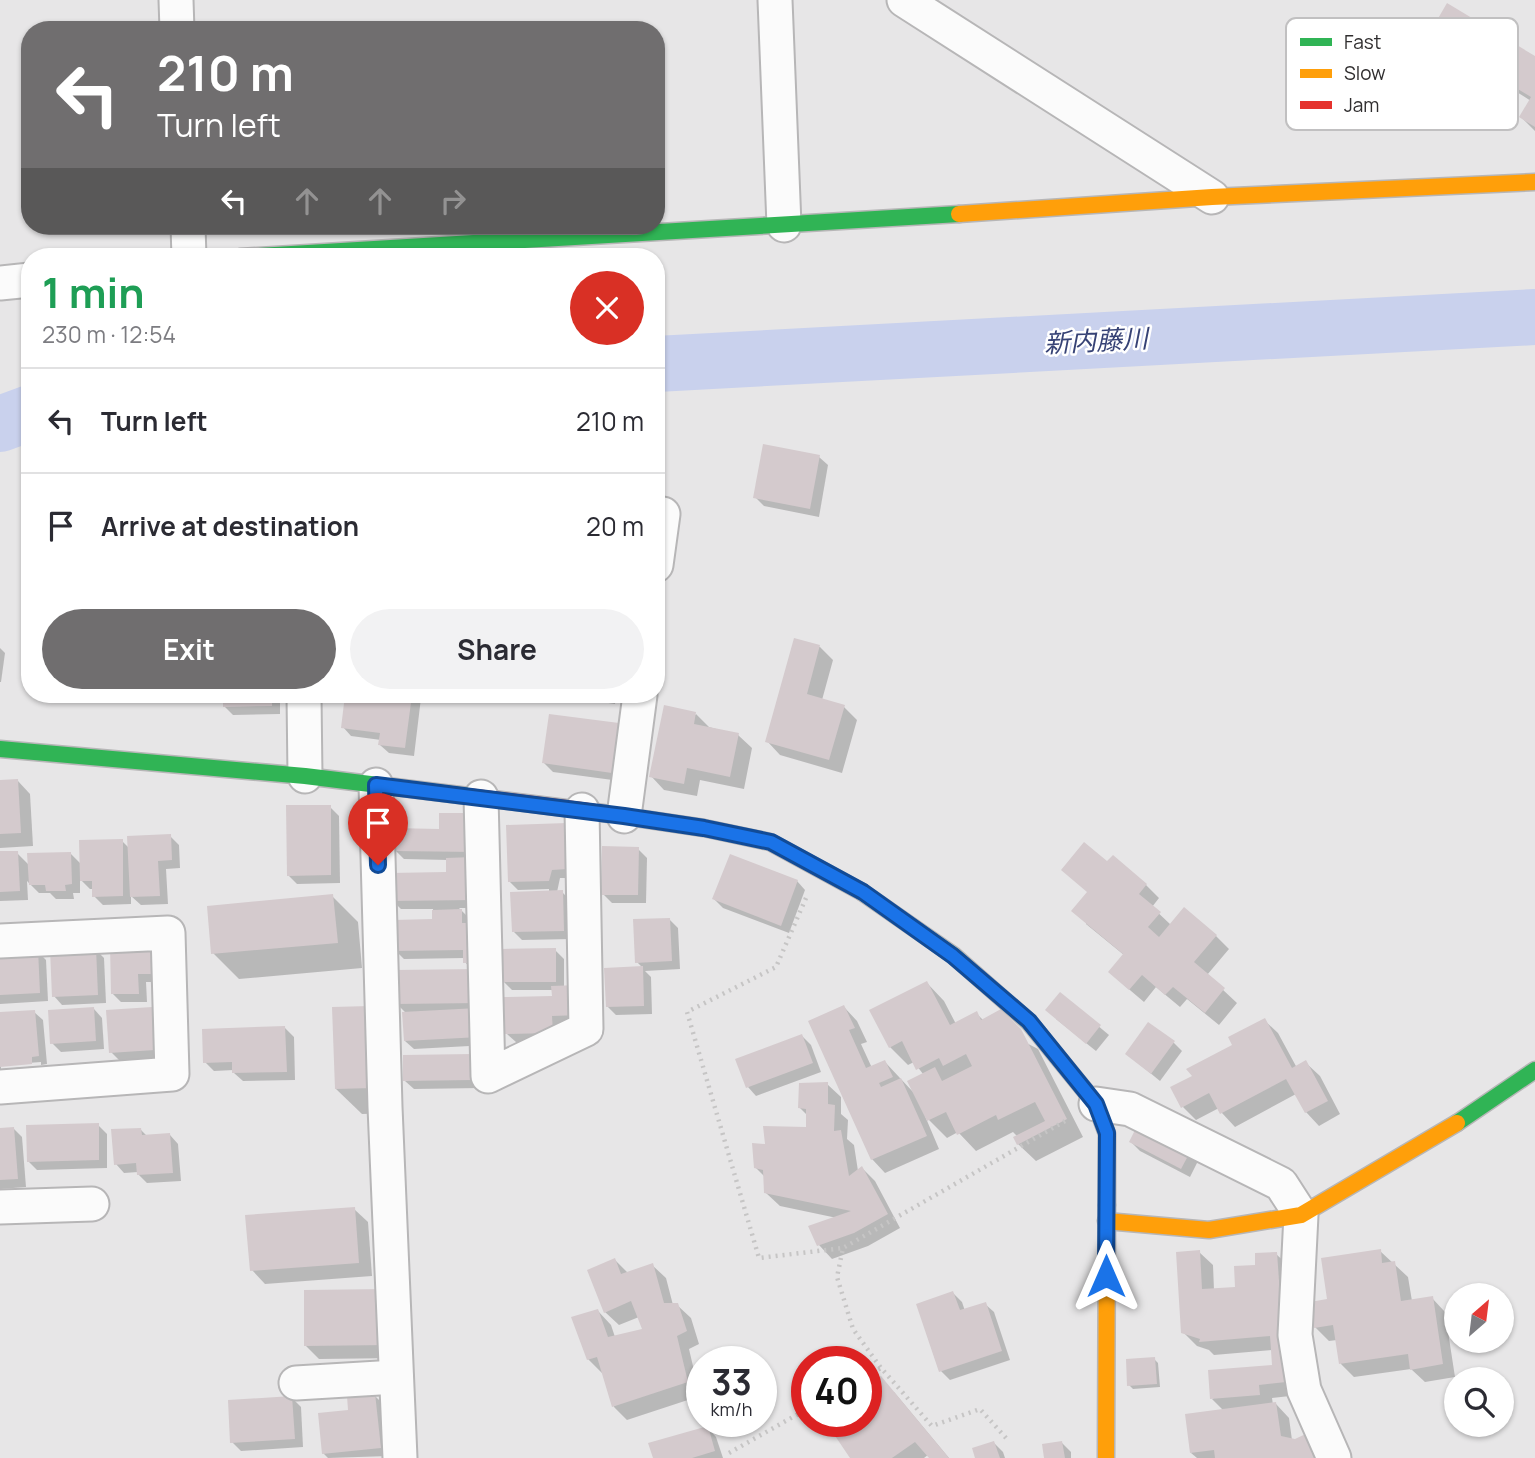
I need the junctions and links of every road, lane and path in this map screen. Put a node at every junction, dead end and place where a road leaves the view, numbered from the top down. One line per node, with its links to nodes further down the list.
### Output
1 (176, 0): 4 (street)
2 (775, 0): 7 (street)
3 (904, 0): 6 (street)
4 (177, 21)
5 (1535, 182): 6 (street)
6 (1212, 197): 7 (street)
7 (784, 225): 8 (street)
8 (665, 232)
9 (614, 235): 10 (street)
10 (393, 248)
11 (21, 281): 12 (street)
12 (0, 284)
13 (304, 703): 16 (street)
14 (639, 703): 20 (street)
15 (0, 749): 16 (street)
16 (305, 776): 17 (street)
17 (376, 785): 18 (street); 33 (street)
18 (481, 797): 19 (street); 19 (street)
19 (582, 810): 20 (street)
20 (624, 816): 21 (street)
21 (820, 869): 25 (street); 30 (path)
22 (0, 941): 24 (street)
23 (1535, 1070): 28 (street)
24 (0, 1087)
25 (1096, 1104): 28 (street); 29 (street); 30 (path)
26 (92, 1204): 27 (street)
27 (0, 1207)
28 (1301, 1215): 29 (street); 40 (street)
29 (1106, 1221): 39 (street)
30 (844, 1248): 31 (path)
31 (865, 1346)
32 (882, 1369): 36 (path)
33 (396, 1377): 34 (street); 38 (street)
34 (296, 1383)
35 (791, 1418): 37 (path)
36 (1006, 1438)
37 (729, 1453)
38 (400, 1458)
39 (1106, 1458)
40 (1334, 1458)

